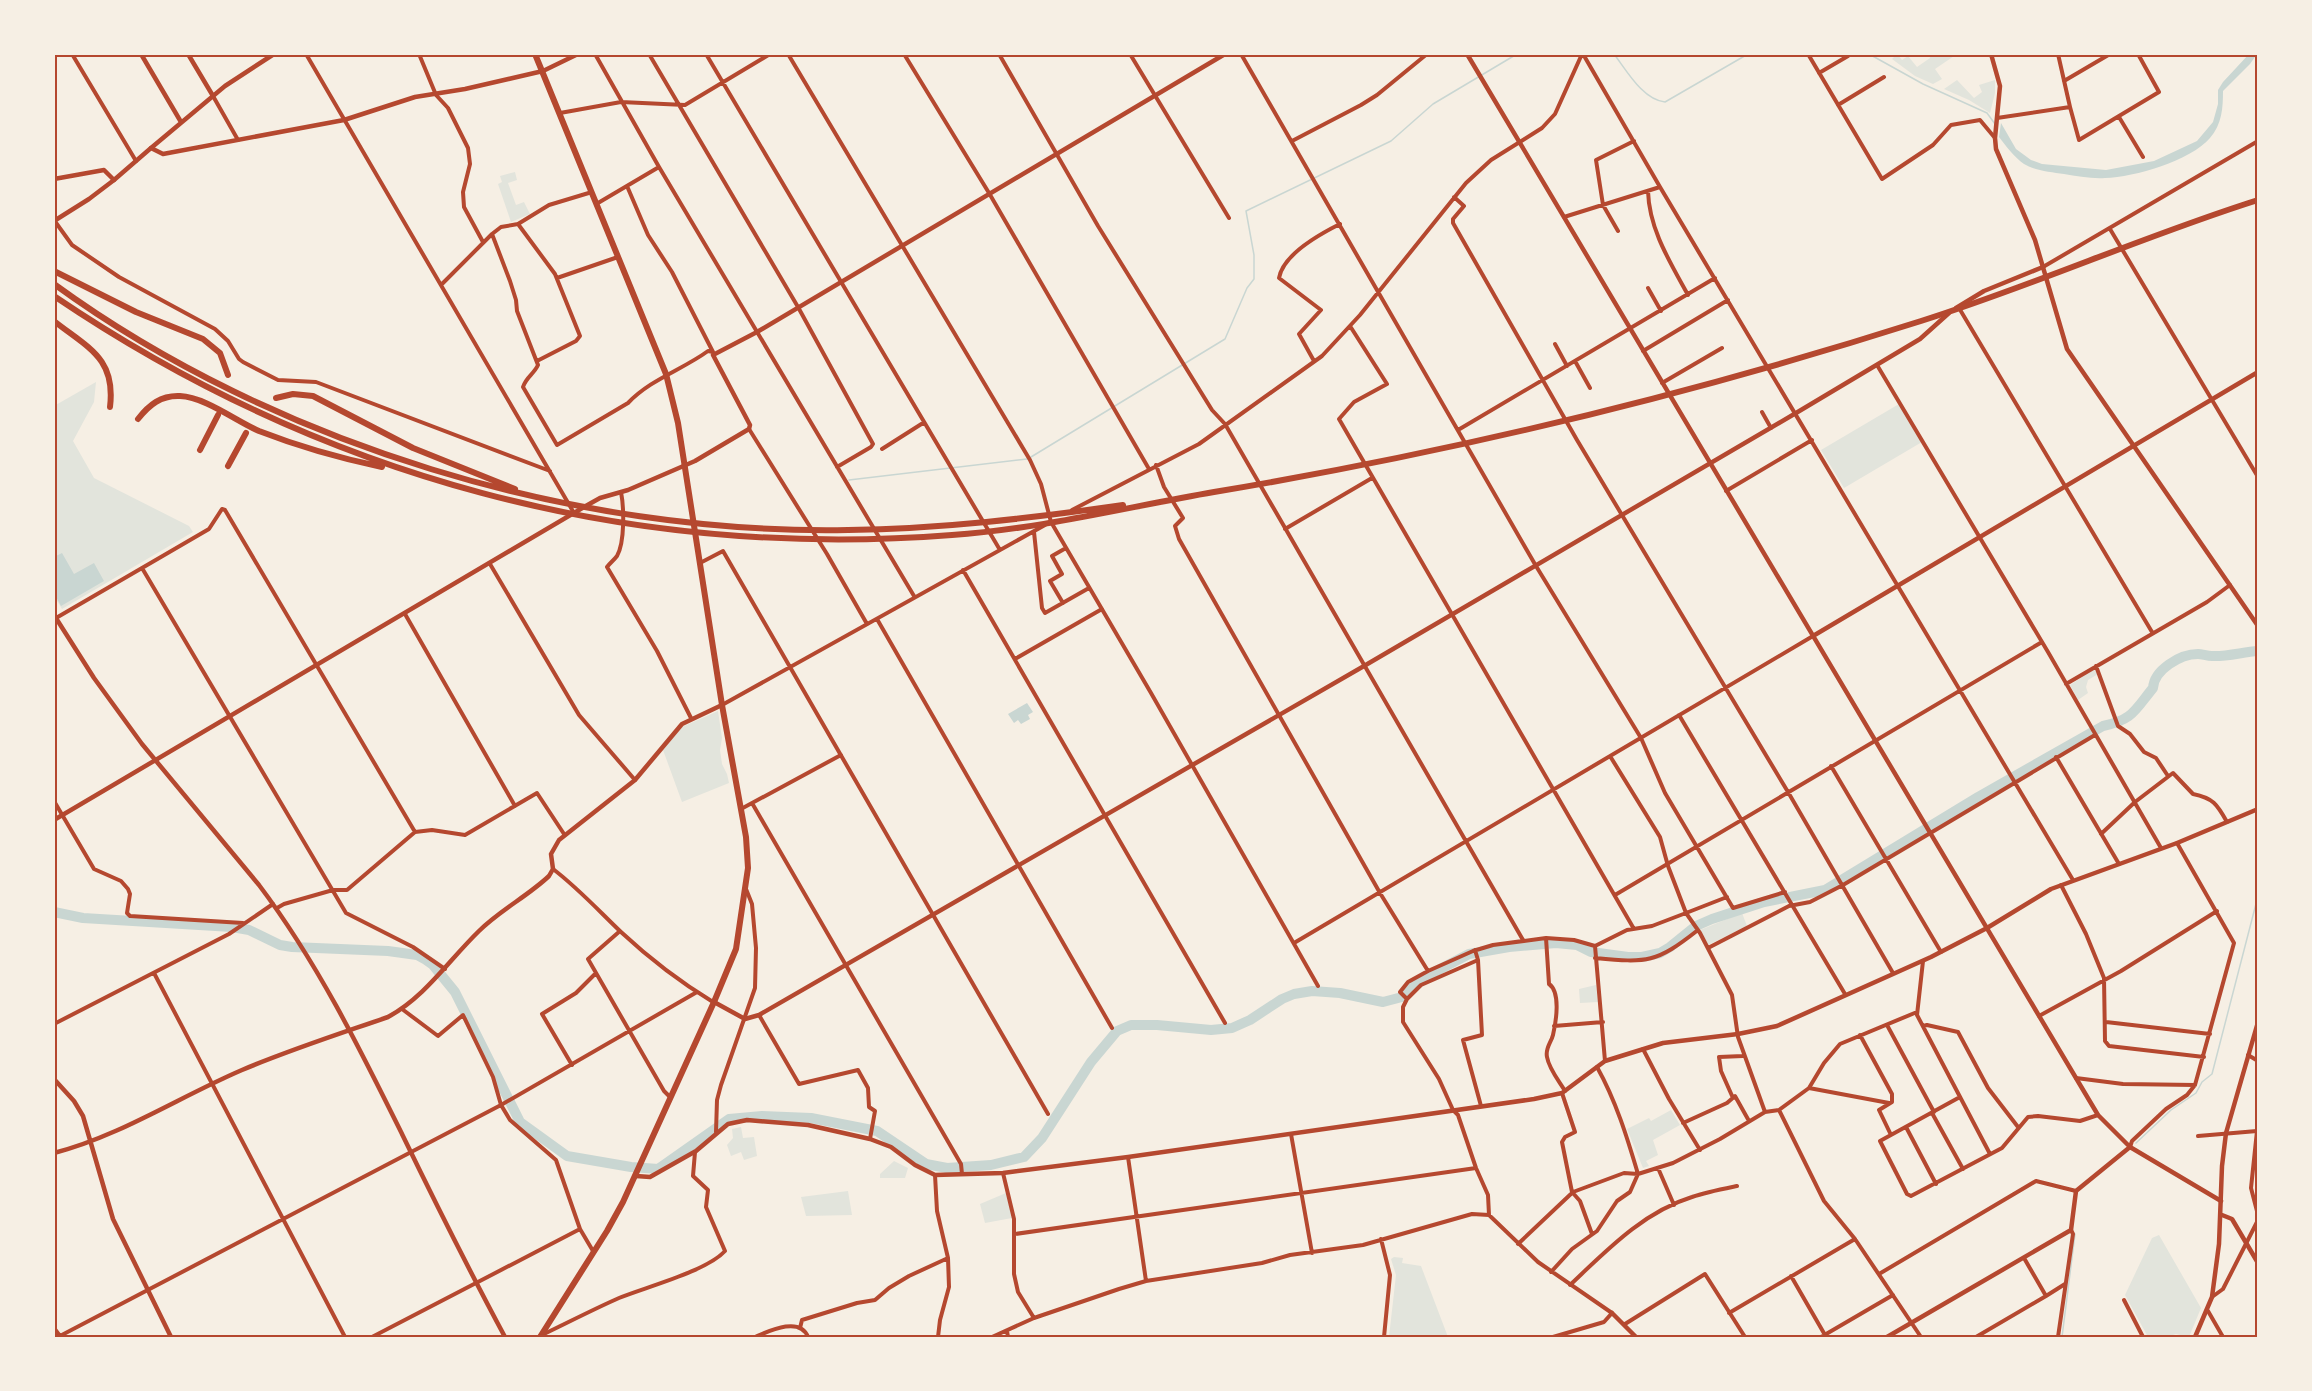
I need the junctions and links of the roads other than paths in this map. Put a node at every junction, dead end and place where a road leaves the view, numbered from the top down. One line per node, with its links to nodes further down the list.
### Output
1 (72, 54): 54 (street)
2 (141, 54): 44 (street)
3 (188, 54): 35 (street)
4 (274, 54): 35 (street)
5 (306, 54): 43 (street)
6 (419, 54): 33 (street)
7 (535, 54): 28 (highway)
8 (578, 54): 28 (street)
9 (595, 54): 36 (street)
10 (649, 54): 37 (street)
11 (706, 54): 32 (street)
12 (770, 54): 32 (street)
13 (788, 54): 76 (street)
14 (904, 54): 62 (street)
15 (999, 54): 52 (street)
16 (1130, 54): 34 (street)
17 (1225, 54): 34 (street)
18 (1241, 54): 47 (street)
19 (1427, 54): 47 (street)
20 (1467, 54): 48 (street)
21 (1583, 54): 48 (street); 49 (street)
22 (1808, 54): 29 (street)
23 (1991, 54): 42 (street)
24 (2058, 54): 31 (street)
25 (2110, 54): 31 (street)
26 (2139, 54): 41 (street)
27 (1848, 56): 29 (street)
28 (543, 71): 33 (street); 40 (highway)
29 (1819, 73): 38 (street)
30 (1884, 77): 38 (street)
31 (2064, 81): 39 (street)
32 (722, 82): 37 (street); 82 (street)
33 (436, 95): 43 (street); 75 (street)
34 (1155, 95): 52 (street); 68 (street)
35 (213, 96): 44 (street); 46 (street)
36 (621, 102): 37 (street); 40 (street); 55 (street)
37 (679, 105): 91 (street)
38 (1838, 105): 45 (street)
39 (2070, 107): 41 (street); 42 (street)
40 (560, 113): 60 (highway)
41 (2119, 117): 53 (street)
42 (1997, 118): 45 (street)
43 (344, 120): 46 (street); 84 (street)
44 (181, 122): 51 (street)
45 (1995, 138): 78 (street)
46 (238, 140): 51 (street)
47 (1292, 141): 71 (street)
48 (1519, 141): 63 (street); 67 (street)
49 (1634, 141): 59 (street); 66 (street)
50 (2258, 141): 72 (street)
51 (151, 148): 54 (street)
52 (1057, 153): 62 (street); 119 (street)
53 (2143, 157)
54 (136, 161): 57 (street)
55 (659, 167): 58 (street); 96 (street)
56 (54, 179): 57 (street)
57 (114, 180): 69 (street)
58 (627, 186): 65 (street); 106 (street)
59 (1660, 187): 61 (street); 81 (street)
60 (592, 191): 65 (highway); 70 (street)
61 (1648, 191): 66 (street); 87 (street)
62 (989, 193): 76 (street); 133 (street)
63 (1454, 197): 86 (street); 108 (street)
64 (2258, 200): 142 (highway)
65 (598, 203): 77 (highway)
66 (1603, 205): 67 (street); 73 (street)
67 (1564, 217): 95 (street)
68 (1229, 218)
69 (54, 220): 135 (street)
70 (518, 224): 74 (street); 80 (street)
71 (1340, 224): 86 (street); 101 (street)
72 (2110, 230): 78 (street); 112 (street)
73 (1618, 231)
74 (492, 234): 75 (street); 100 (street)
75 (483, 242): 84 (street)
76 (901, 245): 82 (street); 145 (street)
77 (620, 257): 80 (street); 106 (highway)
78 (2043, 267): 90 (street); 125 (street)
79 (54, 271): 107 (highway)
80 (556, 278): 100 (street)
81 (1715, 278): 87 (street); 89 (street)
82 (842, 281): 91 (street); 118 (street)
83 (54, 284): 141 (highway)
84 (441, 285): 135 (street)
85 (1648, 288): 92 (street)
86 (1378, 293): 94 (street); 122 (street)
87 (1688, 295): 92 (street)
88 (54, 296): 134 (highway)
89 (1728, 300): 99 (street); 115 (street)
90 (1958, 306): 103 (street); 138 (street)
91 (798, 307): 96 (street); 132 (street)
92 (1661, 311): 95 (street)
93 (54, 321): 113 (highway)
94 (1350, 326): 101 (street); 137 (street)
95 (1630, 329): 99 (street); 102 (street)
96 (757, 332): 121 (street); 132 (street)
97 (1555, 344): 104 (street)
98 (1722, 348): 109 (street)
99 (1643, 351): 109 (street)
100 (537, 361): 106 (street)
101 (1314, 361): 119 (street)
102 (1575, 362): 104 (street); 110 (street)
103 (1877, 365): 115 (street); 148 (street)
104 (1567, 366): 108 (street)
105 (2258, 372): 112 (street)
106 (666, 374): 129 (highway)
107 (228, 375)
108 (1543, 380): 122 (street); 144 (street)
109 (1662, 383): 128 (street)
110 (1590, 388)
111 (276, 398): 141 (highway)
112 (2212, 399): 125 (street); 136 (street)
113 (110, 407)
114 (1762, 412): 120 (street)
115 (1796, 413): 120 (street); 124 (street)
116 (218, 415): 127 (highway)
117 (138, 419): 134 (highway)
118 (923, 423): 126 (street); 150 (street)
119 (1225, 424): 130 (street); 146 (street)
120 (1771, 428): 128 (street)
121 (749, 429): 129 (street); 167 (street)
122 (1458, 430): 153 (street)
123 (246, 433): 131 (highway)
124 (1812, 440): 139 (street); 156 (street)
125 (2133, 446): 138 (street); 157 (street)
126 (882, 449)
127 (200, 450)
128 (1710, 464): 139 (street); 144 (street)
129 (685, 465): 140 (street); 151 (highway)
130 (1156, 465): 133 (street); 180 (street)
131 (228, 466)
132 (837, 467): 159 (street)
133 (1149, 469): 145 (street)
134 (398, 470): 142 (highway)
135 (550, 471): 143 (street)
136 (2258, 477)
137 (1372, 478): 146 (street); 163 (street)
138 (2065, 487): 148 (street); 168 (street)
139 (1726, 491): 169 (street)
140 (621, 492): 143 (street); 183 (street)
141 (534, 496): 142 (highway)
142 (1189, 497)
143 (574, 513): 152 (street)
144 (1622, 516): 153 (street); 177 (street)
145 (1051, 522): 147 (street); 149 (street)
146 (1285, 529): 173 (street)
147 (1034, 532): 150 (street); 160 (street)
148 (1980, 537): 156 (street); 170 (street)
149 (1066, 548): 158 (street); 160 (street)
150 (1000, 550): 155 (street)
151 (700, 563): 175 (street); 179 (highway)
152 (490, 564): 162 (street); 194 (street)
153 (1536, 566): 163 (street); 185 (street)
154 (142, 568): 164 (street); 172 (street); 182 (street)
155 (963, 570): 159 (street); 171 (street)
156 (1899, 584): 169 (street); 178 (street)
157 (2230, 585): 166 (street); 168 (street)
158 (1089, 588): 160 (street); 161 (street)
159 (915, 596): 165 (street)
160 (1063, 603)
161 (1102, 609): 171 (street); 191 (street)
162 (405, 614): 172 (street); 201 (street)
163 (1451, 615): 173 (street); 196 (street)
164 (55, 616): 190 (street)
165 (877, 619): 167 (street); 218 (street)
166 (2257, 622)
167 (867, 624): 175 (street)
168 (2152, 632): 174 (street)
169 (1813, 636): 177 (street); 186 (street)
170 (2042, 642): 176 (street); 178 (street)
171 (1015, 659): 205 (street)
172 (316, 666): 182 (street); 209 (street)
173 (1365, 666): 180 (street); 213 (street)
174 (2096, 666): 176 (street); 193 (street)
175 (789, 667): 179 (street); 187 (street)
176 (2066, 684): 184 (street)
177 (1726, 688): 181 (street); 197 (street)
178 (1961, 690): 186 (street); 195 (street)
179 (722, 705): 183 (street); 202 (highway)
180 (1277, 714): 191 (street); 228 (street)
181 (1679, 715): 185 (street); 207 (street)
182 (230, 716): 190 (street); 226 (street)
183 (691, 718): 194 (street)
184 (2094, 735): 189 (street); 199 (street)
185 (1641, 738): 188 (street); 215 (street)
186 (1875, 740): 192 (street); 210 (street)
187 (841, 755): 200 (street); 235 (street)
188 (1610, 756): 196 (street); 220 (street)
189 (2056, 757): 195 (street); 212 (street)
190 (156, 761): 204 (street); 231 (street)
191 (1191, 764): 205 (street); 243 (street)
192 (1832, 766): 197 (street); 217 (street)
193 (2168, 776): 199 (street); 208 (street)
194 (636, 780): 211 (street)
195 (2014, 782): 210 (street); 222 (street)
196 (1553, 790): 213 (street); 229 (street)
197 (1788, 792): 207 (street); 223 (street)
198 (54, 801): 204 (street)
199 (2135, 802): 212 (street); 216 (street)
200 (752, 803): 202 (street); 251 (street)
201 (515, 806): 209 (street); 211 (street)
202 (741, 809): 225 (highway)
203 (2258, 809): 208 (street)
204 (63, 814): 206 (street); 236 (street)
205 (1104, 814): 218 (street); 271 (street)
206 (54, 820)
207 (1742, 820): 215 (street); 227 (street)
208 (2227, 822): 214 (street)
209 (415, 832): 226 (street)
210 (1930, 833): 217 (street); 237 (street)
211 (564, 834): 221 (street)
212 (2101, 834): 219 (street)
213 (1467, 841): 228 (street); 242 (street)
214 (2177, 843): 216 (street); 233 (street)
215 (1697, 847): 220 (street); 230 (street)
216 (2161, 848): 219 (street)
217 (1886, 859): 223 (street); 247 (street)
218 (1018, 864): 235 (street); 276 (street)
219 (2119, 864): 222 (street)
220 (1667, 865): 229 (street); 234 (street)
221 (554, 869): 240 (street); 252 (street)
222 (2073, 880): 224 (street)
223 (1843, 885): 232 (street); 256 (street)
224 (2061, 885): 237 (street); 257 (street)
225 (746, 889): 262 (highway); 267 (street)
226 (333, 891): 231 (street); 252 (street)
227 (1785, 892): 230 (street); 232 (street)
228 (1380, 893): 243 (street); 253 (street)
229 (1615, 895): 238 (street)
230 (1726, 897): 234 (street)
231 (275, 906): 236 (street); 277 (street)
232 (1794, 906): 245 (street); 260 (street)
233 (2217, 911): 257 (street); 281 (street)
234 (1686, 913): 238 (street); 239 (street)
235 (934, 914): 251 (street); 307 (street)
236 (243, 923): 254 (street)
237 (1987, 928): 247 (street); 266 (street)
238 (1634, 929): 244 (street)
239 (1698, 930): 245 (street); 248 (street)
240 (620, 931): 255 (street); 259 (street)
241 (1546, 938): 242 (street); 244 (street); 274 (street)
242 (1523, 940): 246 (street)
243 (1294, 943): 258 (street)
244 (1595, 946): 248 (street)
245 (1708, 948): 280 (street)
246 (1475, 950): 249 (street); 253 (street)
247 (1941, 952): 250 (street)
248 (1595, 958): 268 (street)
249 (1478, 960): 261 (street); 302 (street)
250 (1923, 961): 256 (street); 264 (street)
251 (846, 964): 265 (street); 332 (street)
252 (443, 970): 263 (street)
253 (1428, 971): 261 (street)
254 (154, 973): 272 (street); 293 (street)
255 (596, 973): 278 (street); 289 (street)
256 (1893, 974): 260 (street)
257 (2104, 978): 266 (street); 269 (street)
258 (1318, 986)
259 (697, 992): 262 (street); 278 (street)
260 (1845, 994): 280 (street)
261 (1405, 997): 303 (street)
262 (714, 1002): 267 (street); 297 (highway)
263 (402, 1009): 277 (street); 301 (street)
264 (1917, 1012): 273 (street); 275 (street)
265 (759, 1015): 267 (street); 318 (street)
266 (2039, 1016): 291 (street)
267 (745, 1019): 314 (street)
268 (1603, 1022): 274 (street); 287 (street)
269 (2106, 1022): 281 (street); 286 (street)
270 (2258, 1022): 279 (street)
271 (1225, 1023)
272 (54, 1024)
273 (1887, 1024): 282 (street); 306 (street)
274 (1554, 1026): 296 (street)
275 (1923, 1026): 298 (street); 312 (street)
276 (1112, 1028)
277 (350, 1030): 293 (street); 324 (street)
278 (631, 1031): 289 (street); 297 (street)
279 (2256, 1032): 284 (street)
280 (1738, 1034): 283 (street); 285 (street)
281 (2210, 1034): 286 (street)
282 (1860, 1035): 295 (street); 300 (street)
283 (1643, 1049): 287 (street); 310 (street)
284 (2248, 1055): 288 (street); 315 (street)
285 (1743, 1056): 299 (street); 305 (street)
286 (2204, 1057): 294 (street)
287 (1605, 1061): 290 (street)
288 (2258, 1061)
289 (572, 1065): 301 (street)
290 (1597, 1067): 296 (street); 333 (street)
291 (2075, 1078): 294 (street); 308 (street)
292 (54, 1079): 320 (street)
293 (213, 1084): 320 (street); 347 (street)
294 (2196, 1085): 321 (street)
295 (1809, 1088): 300 (street); 304 (street)
296 (1564, 1092): 302 (street); 339 (street)
297 (670, 1097): 335 (highway)
298 (1960, 1097): 306 (street); 326 (street)
299 (1733, 1098): 309 (street); 310 (street)
300 (1890, 1103): 317 (street)
301 (501, 1105): 324 (street); 349 (street)
302 (1480, 1106): 303 (street)
303 (1453, 1110): 316 (street); 328 (street)
304 (1779, 1110): 305 (street); 354 (street)
305 (1765, 1112): 309 (street)
306 (1933, 1112): 311 (street); 330 (street)
307 (1048, 1114)
308 (2098, 1115): 312 (street); 321 (street)
309 (1749, 1121): 322 (street)
310 (1683, 1124): 322 (street)
311 (1906, 1127): 317 (street); 336 (street)
312 (2018, 1127): 326 (street)
313 (2257, 1131): 315 (street); 345 (street)
314 (716, 1132): 318 (street); 323 (street)
315 (2226, 1133): 319 (street); 341 (street)
316 (1291, 1134): 327 (street); 340 (street)
317 (1891, 1135): 336 (street)
318 (871, 1136): 334 (street)
319 (2198, 1136)
320 (92, 1142): 325 (street); 369 (street)
321 (2130, 1147): 338 (street); 341 (street)
322 (1700, 1150): 329 (street)
323 (696, 1151): 335 (street); 383 (street)
324 (411, 1152): 347 (street); 366 (street)
325 (54, 1153)
326 (1990, 1154): 330 (street)
327 (1128, 1157): 331 (street); 346 (street)
328 (1476, 1168): 340 (street); 343 (street)
329 (1658, 1168): 333 (street); 342 (street)
330 (1962, 1169): 336 (street)
331 (1004, 1173): 332 (street); 351 (street)
332 (962, 1174): 334 (street)
333 (1638, 1174): 339 (street); 352 (street)
334 (935, 1175): 359 (street)
335 (636, 1176): 357 (highway)
336 (1936, 1184)
337 (1737, 1186): 342 (street)
338 (2076, 1191): 350 (street); 363 (street)
339 (1573, 1192): 352 (street); 356 (street)
340 (1301, 1194): 346 (street); 358 (street)
341 (2221, 1201): 344 (street)
342 (1674, 1205): 368 (street)
343 (1489, 1215): 353 (street); 356 (street)
344 (2222, 1215): 355 (street); 372 (street)
345 (2258, 1215)
346 (1136, 1217): 351 (street); 365 (street)
347 (283, 1219): 369 (street); 387 (street)
348 (2258, 1221): 355 (street)
349 (580, 1229): 357 (street); 366 (street)
350 (2071, 1230): 360 (street); 367 (street)
351 (1015, 1234): 377 (street)
352 (1592, 1234): 362 (street)
353 (1381, 1239): 358 (street); 395 (street)
354 (1854, 1239): 363 (street); 364 (street)
355 (2246, 1243): 361 (street); 372 (street)
356 (1518, 1244): 362 (street)
357 (593, 1251): 383 (highway)
358 (1311, 1253): 365 (street)
359 (948, 1258): 381 (street); 392 (street)
360 (2024, 1258): 371 (street); 378 (street)
361 (2258, 1263)
362 (1551, 1272): 368 (street)
363 (1879, 1274): 370 (street)
364 (1791, 1276): 375 (street); 384 (street)
365 (1146, 1281): 377 (street)
366 (477, 1283): 388 (street); 389 (street)
367 (2066, 1284): 371 (street); 402 (street)
368 (1570, 1285): 376 (street)
369 (147, 1289): 385 (street); 386 (street)
370 (1893, 1296): 378 (street); 384 (street)
371 (2046, 1296): 401 (street)
372 (2212, 1297): 374 (street)
373 (2124, 1300): 403 (street)
374 (2208, 1311): 404 (street); 405 (street)
375 (1729, 1312): 379 (street); 398 (street)
376 (1612, 1313): 379 (street); 396 (street)
377 (1034, 1318): 382 (street)
378 (1912, 1323): 399 (street); 400 (street)
379 (1625, 1324): 397 (street)
380 (54, 1328): 385 (street)
381 (800, 1328): 390 (street); 391 (street)
382 (1007, 1331): 393 (street); 394 (street)
383 (541, 1336)
384 (1823, 1336)
385 (59, 1337)
386 (171, 1337)
387 (345, 1337)
388 (372, 1337)
389 (505, 1337)
390 (755, 1337)
391 (808, 1337)
392 (938, 1337)
393 (992, 1337)
394 (1008, 1337)
395 (1384, 1337)
396 (1553, 1337)
397 (1636, 1337)
398 (1745, 1337)
399 (1887, 1337)
400 (1921, 1337)
401 (1976, 1337)
402 (2058, 1337)
403 (2143, 1337)
404 (2195, 1337)
405 (2223, 1337)

